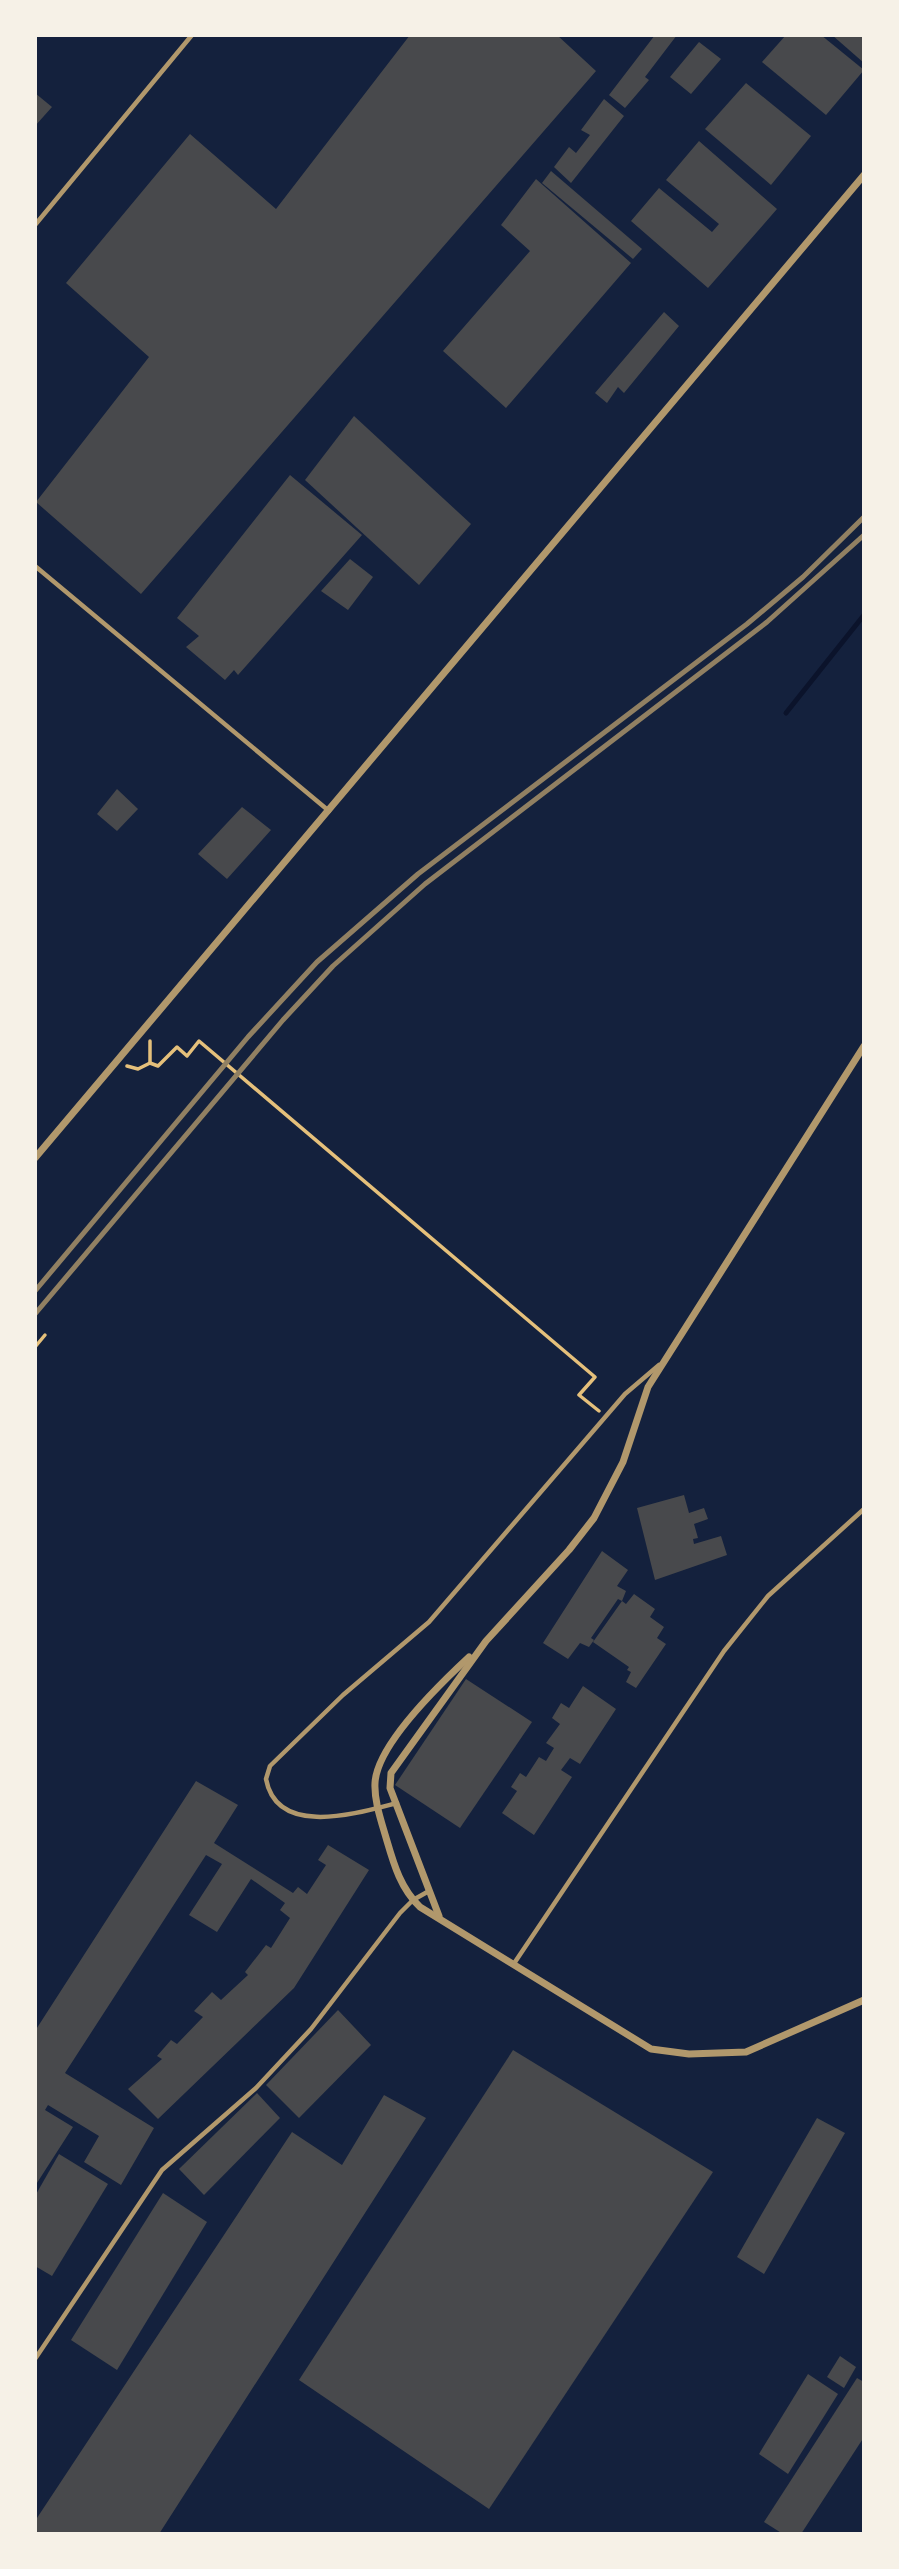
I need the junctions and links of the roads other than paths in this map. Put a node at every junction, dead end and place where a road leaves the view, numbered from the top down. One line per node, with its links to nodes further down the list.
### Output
1 (192, 35): 3 (lane)
2 (864, 174): 5 (street)
3 (35, 225)
4 (35, 566): 5 (lane)
5 (329, 811): 7 (street)
6 (864, 1046): 8 (street)
7 (35, 1158)
8 (662, 1363): 10 (street); 12 (lane)
9 (864, 1509): 16 (lane)
10 (486, 1641): 11 (street); 12 (street)
11 (398, 1803): 12 (lane); 13 (street)
12 (379, 1808): 14 (street)
13 (429, 1891): 14 (lane); 15 (street)
14 (413, 1900): 15 (street); 18 (lane)
15 (439, 1916): 16 (street)
16 (513, 1965): 17 (street)
17 (864, 2000)
18 (35, 2359)

